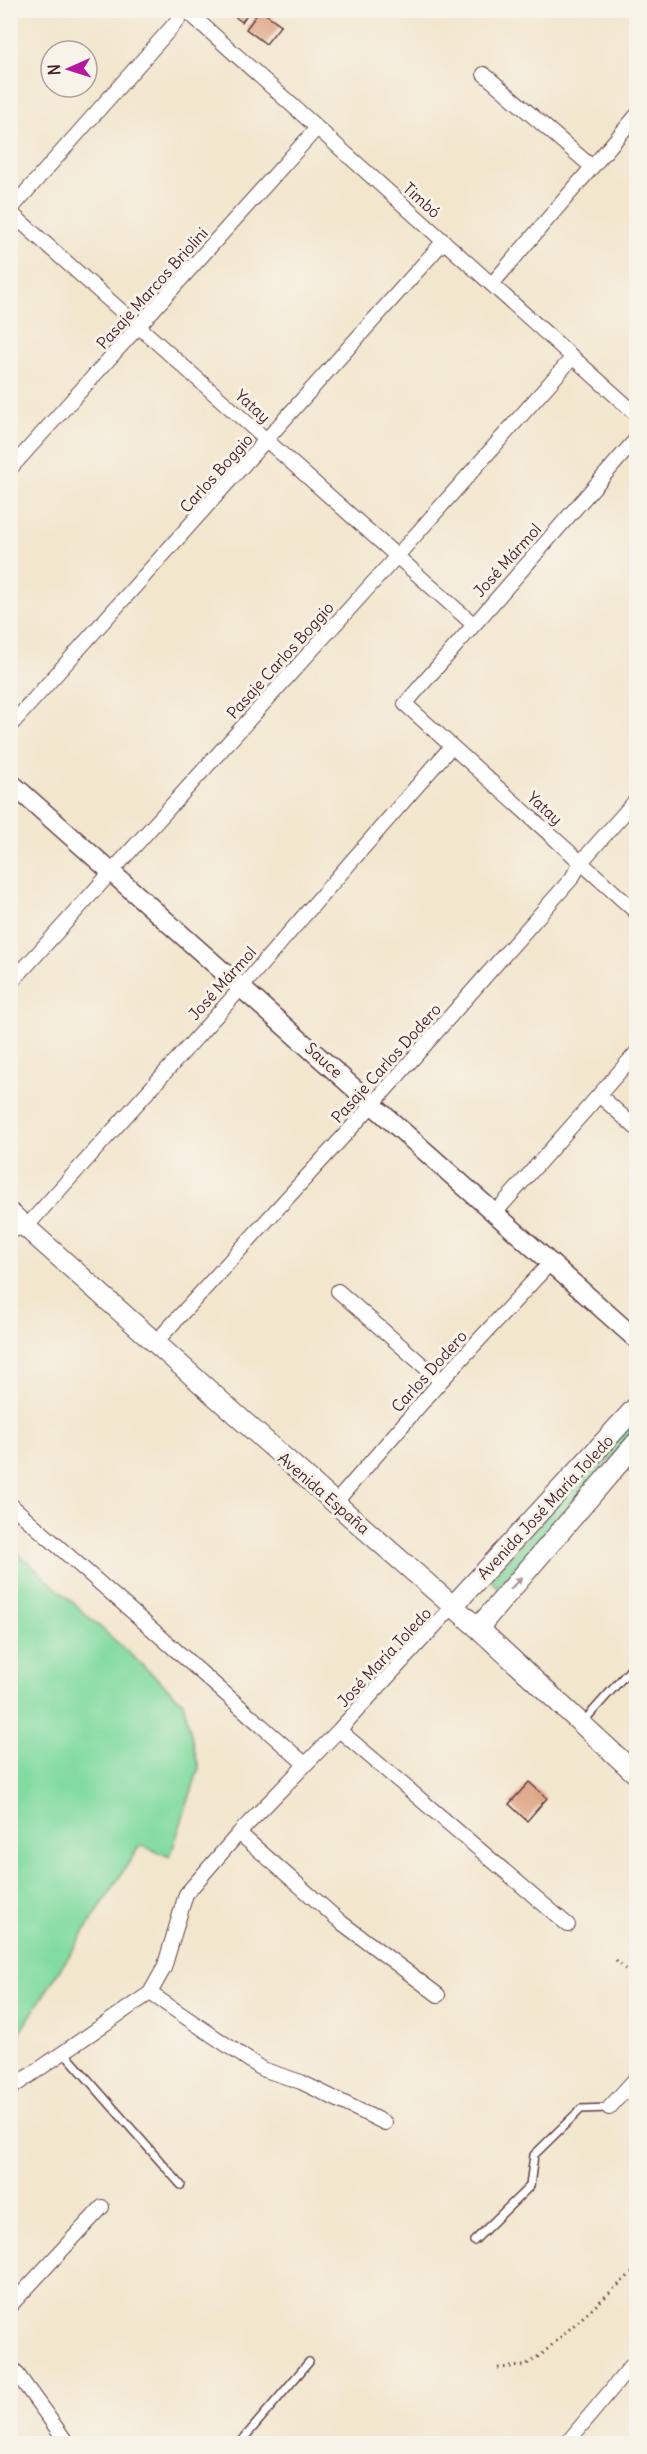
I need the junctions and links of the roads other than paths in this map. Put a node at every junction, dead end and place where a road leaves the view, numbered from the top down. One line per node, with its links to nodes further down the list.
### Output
1 (181, 10): 7 (street)
2 (186, 10): 5 (street, Timbó)
3 (484, 74): 6 (street)
4 (636, 116): 6 (street)
5 (317, 128): 8 (street, Timbó); 10 (street, Pasaje Marcos Briolini)
6 (592, 167): 9 (street)
7 (10, 211): 10 (street, Yatay)
8 (444, 242): 9 (street, Timbó); 14 (street, Carlos Boggio)
9 (492, 284): 11 (street, Timbó)
10 (139, 326): 14 (street, Yatay); 15 (street, Pasaje Marcos Briolini)
11 (573, 357): 12 (street, Timbó); 16 (street, Pasaje Carlos Boggio)
12 (636, 414)
13 (636, 439): 17 (street, José Mármol)
14 (267, 441): 16 (street, Yatay); 19 (street, Carlos Boggio)
15 (10, 469)
16 (398, 556): 17 (street, Yatay); 24 (street, Pasaje Carlos Boggio)
17 (473, 624): 18 (street, José Mármol)
18 (405, 704): 20 (street, Yatay)
19 (10, 726)
20 (451, 747): 23 (street, Yatay); 27 (street, José Mármol)
21 (10, 782): 24 (street, Sauce)
22 (636, 800): 23 (street, Pasaje Carlos Dodero)
23 (581, 862): 25 (street, Yatay); 30 (street, Pasaje Carlos Dodero)
24 (112, 871): 26 (street, Pasaje Carlos Boggio); 27 (street, Sauce)
25 (636, 912)
26 (10, 984)
27 (242, 987): 30 (street, Sauce); 34 (street, José Mármol)
28 (636, 1053): 29 (street)
29 (599, 1095): 31 (street); 33 (street)
30 (373, 1104): 33 (street, Sauce); 38 (street, Pasaje Carlos Dodero)
31 (636, 1128)
32 (10, 1213): 34 (main road, Avenida España)
33 (495, 1213): 35 (street, Sauce)
34 (18, 1229): 38 (main road, Avenida España)
35 (550, 1262): 37 (street, Sauce); 39 (street, Carlos Dodero)
36 (338, 1292): 39 (street)
37 (636, 1339)
38 (155, 1342): 42 (main road, Avenida España)
39 (441, 1381): 42 (street, Carlos Dodero)
40 (636, 1407): 44 (main road, Avenida José María Toledo)
41 (636, 1443): 45 (main road, Avenida José María Toledo, one-way to 41)
42 (334, 1503): 44 (main road, Avenida España)
43 (10, 1504): 49 (street)
44 (453, 1606): 45 (main road, Avenida España); 48 (street, José María Toledo)
45 (478, 1628): 47 (main road, Avenida España)
46 (636, 1663): 47 (lane)
47 (581, 1724): 50 (main road, Avenida España)
48 (339, 1730): 49 (street, José María Toledo); 52 (street)
49 (305, 1764): 51 (street, José María Toledo)
50 (636, 1773)
51 (239, 1833): 53 (street, José María Toledo); 54 (street)
52 (568, 1925)
53 (150, 1993): 55 (street); 59 (street)
54 (438, 1995)
55 (64, 2052): 57 (street); 60 (lane)
56 (636, 2078): 58 (street)
57 (10, 2089)
58 (609, 2108): 62 (lane)
59 (385, 2123)
60 (182, 2186)
61 (102, 2207): 63 (street)
62 (474, 2241)
63 (10, 2306)
64 (636, 2360): 69 (street)
65 (309, 2362): 68 (lane)
66 (10, 2364): 67 (street)
67 (68, 2444)
68 (239, 2444)
69 (566, 2444)

